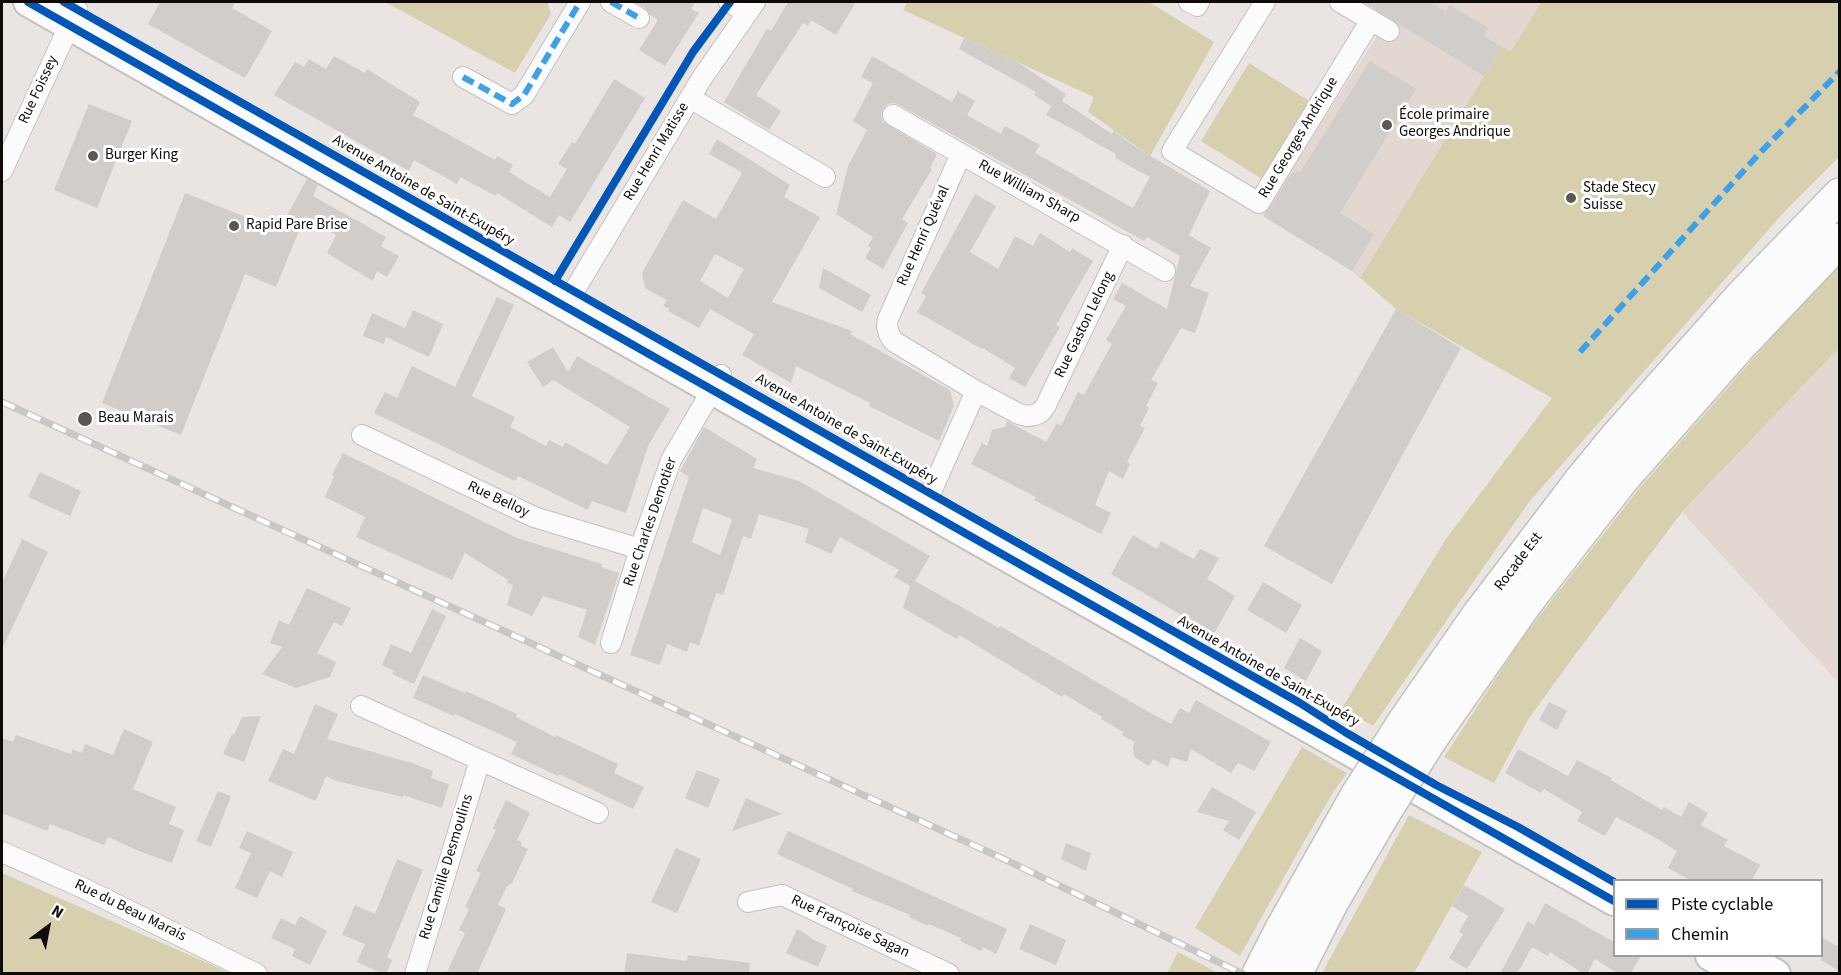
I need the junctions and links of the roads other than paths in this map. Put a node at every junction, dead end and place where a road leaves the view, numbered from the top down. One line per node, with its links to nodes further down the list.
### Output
1 (28, 2): 8 (main road, Avenue Antoine de Saint-Exupéry)
2 (580, 2): 12 (street)
3 (611, 2): 9 (street)
4 (729, 2): 7 (street)
5 (1265, 2): 10 (street, Rue Georges Andrique)
6 (1340, 2): 10 (street)
7 (751, 7): 13 (street, Rue Henri Matisse)
8 (70, 12): 16 (street, Rue Foissey); 22 (main road, Avenue Antoine de Saint-Exupéry)
9 (639, 18)
10 (1371, 20): 11 (street)
11 (1389, 31)
12 (463, 77)
13 (690, 98): 17 (street); 22 (street, Rue Henri Matisse)
14 (893, 114): 15 (street, Rue William Sharp)
15 (961, 154): 20 (street, Rue William Sharp); 24 (street, Rue Henri Quéval)
16 (2, 171)
17 (825, 177)
18 (1839, 195): 30 (highway, Rocade Est)
19 (1839, 240): 30 (highway, Rocade Est)
20 (1123, 245): 21 (street, Rue William Sharp); 24 (street, Rue Gaston Lelong)
21 (1166, 271)
22 (569, 298): 23 (main road, Avenue Antoine de Saint-Exupéry)
23 (717, 382): 26 (main road, Avenue Antoine de Saint-Exupéry); 27 (street, Rue Charles Demotier)
24 (976, 391): 26 (street)
25 (362, 435): 27 (street, Rue Belloy)
26 (927, 502): 35 (main road, Avenue Antoine de Saint-Exupéry); 36 (main road, Avenue Antoine de Saint-Exupéry)
27 (640, 549): 28 (street, Rue Charles Demotier)
28 (611, 643)
29 (361, 706): 31 (street)
30 (1418, 730): 32 (highway, Rocade Est, bridge)
31 (480, 760): 33 (street); 41 (street, Rue Camille Desmoulins)
32 (1370, 805): 43 (highway, Rocade Est); 44 (highway, Rocade Est)
33 (598, 813)
34 (2, 852): 40 (street, Rue du Beau Marais)
35 (1613, 881)
36 (1613, 901)
37 (748, 902): 42 (street, Rue Françoise Sagan)
38 (1712, 957): 45 (main road)
39 (1747, 957): 46 (main road)
40 (257, 974)
41 (415, 974)
42 (949, 974)
43 (1259, 974)
44 (1295, 974)
45 (1741, 974)
46 (1776, 974)

